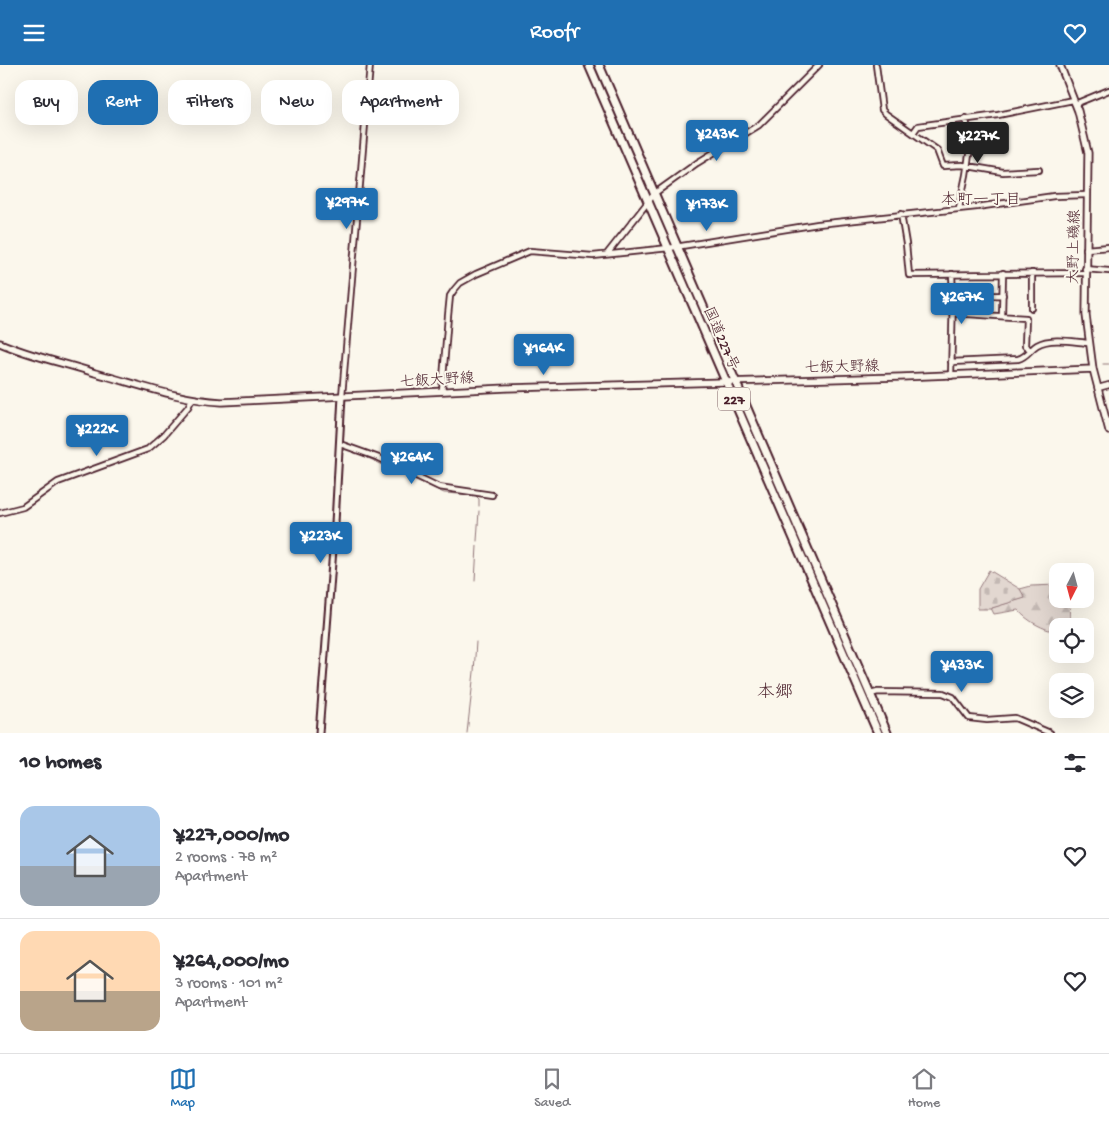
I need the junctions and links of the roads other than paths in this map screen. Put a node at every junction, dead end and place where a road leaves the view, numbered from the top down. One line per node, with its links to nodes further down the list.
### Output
1 (370, 65): 44 (street)
2 (590, 65): 15 (highway, 国道227号 / 227)
3 (599, 65): 13 (highway, 国道227号 / 227)
4 (819, 65): 13 (street)
5 (876, 65): 10 (street)
6 (1060, 65): 8 (main road, 大野上磯線)
7 (1109, 90): 8 (street)
8 (1074, 102): 9 (street); 14 (main road, 大野上磯線)
9 (966, 118): 10 (street); 11 (street)
10 (913, 133): 11 (street)
11 (968, 167): 12 (street); 16 (street)
12 (1039, 170)
13 (655, 193): 15 (street); 18 (highway, 国道227号 / 227)
14 (1087, 195): 16 (street); 21 (main road, 大野上磯線)
15 (649, 200): 20 (highway, 国道227号 / 227); 22 (street)
16 (959, 208): 17 (street)
17 (901, 214): 18 (street); 27 (street)
18 (678, 247): 20 (street); 39 (highway, 国道227号 / 227)
19 (1109, 247): 21 (street)
20 (669, 248): 22 (street); 40 (highway, 国道227号 / 227)
21 (1086, 249): 23 (main road, 大野上磯線)
22 (607, 254): 43 (street)
23 (1086, 271): 24 (street); 26 (street); 34 (main road, 大野上磯線)
24 (1109, 271)
25 (1003, 273): 26 (street); 27 (street); 28 (street)
26 (1032, 273): 30 (street)
27 (952, 274): 29 (street)
28 (1003, 295): 29 (street); 32 (street)
29 (953, 297): 31 (street)
30 (1032, 308)
31 (952, 313): 32 (street); 36 (street)
32 (1002, 316): 35 (street)
33 (0, 343): 45 (main road, 七飯大野線)
34 (1089, 343): 35 (street); 37 (main road, 大野上磯線)
35 (1031, 350): 36 (street)
36 (951, 363): 38 (street)
37 (1093, 369): 38 (main road, 七飯大野線); 42 (main road, 大野上磯線)
38 (951, 376): 39 (main road, 七飯大野線)
39 (735, 381): 40 (main road, 七飯大野線); 52 (highway, 国道227号 / 227)
40 (726, 382): 43 (main road, 七飯大野線); 51 (highway, 国道227号 / 227)
41 (1109, 385): 42 (street)
42 (1098, 388): 46 (main road, 大野上磯線)
43 (442, 391): 44 (main road, 七飯大野線)
44 (342, 396): 45 (main road, 七飯大野線); 48 (street)
45 (192, 399): 50 (street)
46 (1106, 405): 47 (main road, 大野上磯線)
47 (1109, 431)
48 (340, 444): 49 (street); 53 (street)
49 (492, 495)
50 (0, 513)
51 (859, 691): 52 (street); 54 (highway, 国道227号 / 227)
52 (870, 694): 55 (highway, 国道227号 / 227); 56 (street)
53 (319, 733)
54 (878, 733)
55 (887, 733)
56 (1050, 733)

